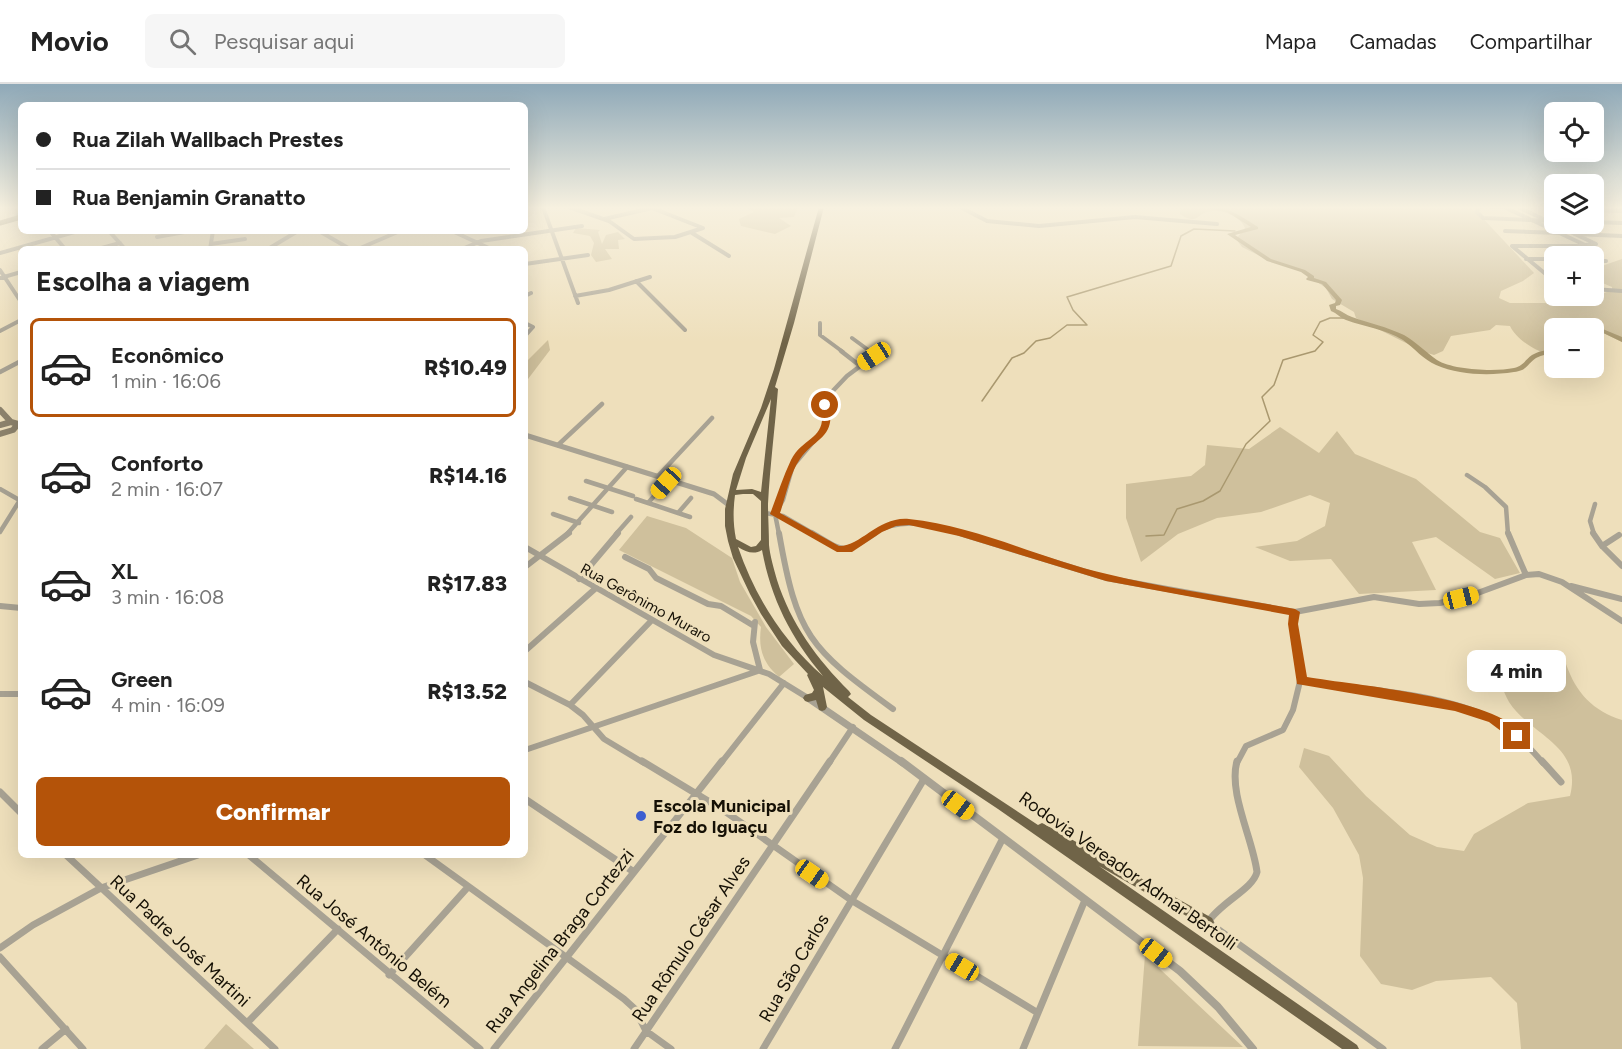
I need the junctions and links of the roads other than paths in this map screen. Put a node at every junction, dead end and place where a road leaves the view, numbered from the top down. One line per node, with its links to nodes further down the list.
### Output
1 (558, 252): 7 (street)
2 (723, 252): 6 (street)
3 (809, 252): 32 (highway, Rodovia Vereador Admar Bertolli)
4 (1518, 252): 8 (street)
5 (588, 255): 7 (street)
6 (729, 256)
7 (560, 259): 10 (street); 21 (street)
8 (1526, 259): 9 (street); 13 (street)
9 (1544, 260)
10 (528, 264)
11 (0, 270): 14 (street)
12 (18, 273): 14 (street)
13 (1544, 273)
14 (2, 277): 22 (street)
15 (650, 277): 16 (street)
16 (636, 281): 21 (street); 26 (street)
17 (1604, 290): 18 (street)
18 (1622, 291)
19 (531, 293): 20 (street)
20 (528, 294)
21 (575, 296): 23 (street)
22 (18, 298)
23 (578, 303)
24 (18, 322): 27 (street)
25 (820, 323): 30 (street)
26 (685, 330)
27 (0, 331)
28 (852, 338): 30 (street)
29 (18, 363): 31 (street)
30 (859, 365): 64 (street)
31 (0, 372)
32 (776, 374): 50 (highway, Rodovia Vereador Admar Bertolli); 56 (highway, Rodovia Vereador Admar Bertolli)
33 (602, 404): 41 (street)
34 (0, 410): 37 (main road)
35 (712, 418): 44 (street)
36 (0, 424): 37 (main road)
37 (17, 425): 38 (main road); 40 (main road)
38 (0, 434)
39 (528, 436): 41 (street)
40 (0, 442)
41 (558, 445): 42 (street)
42 (627, 467): 44 (street); 48 (street)
43 (1467, 475): 79 (street)
44 (658, 476): 45 (street)
45 (668, 480): 49 (street); 55 (street)
46 (586, 481): 48 (street)
47 (0, 489): 53 (street)
48 (610, 489): 55 (street); 58 (street)
49 (714, 494): 50 (street); 59 (street)
50 (733, 494): 56 (highway); 59 (highway, Rodovia Vereador Admar Bertolli)
51 (570, 498): 58 (street)
52 (691, 498): 61 (street)
53 (18, 499)
54 (18, 503): 68 (street)
55 (648, 503): 61 (street)
56 (765, 503): 62 (highway, Rodovia Vereador Admar Bertolli)
57 (1594, 504): 73 (street)
58 (595, 506): 60 (street); 67 (street)
59 (730, 506): 71 (highway, Rodovia Vereador Admar Bertolli)
60 (612, 512)
61 (678, 513): 65 (street)
62 (765, 513): 64 (street); 70 (highway, Rodovia Vereador Admar Bertolli)
63 (553, 514): 67 (street)
64 (775, 514): 86 (street); 101 (street)
65 (690, 517)
66 (631, 518): 80 (street)
67 (579, 523): 75 (street)
68 (0, 532)
69 (1617, 536): 72 (street); 73 (street)
70 (766, 540): 71 (highway); 102 (highway, Rodovia Vereador Admar Bertolli)
71 (732, 541): 90 (highway, Rodovia Vereador Admar Bertolli)
72 (1622, 542)
73 (1602, 546): 78 (street)
74 (528, 549): 75 (street, Rua Gerônimo Muraro)
75 (538, 556): 77 (street); 80 (street, Rua Gerônimo Muraro)
76 (625, 557): 91 (street)
77 (528, 564)
78 (1622, 566)
79 (1526, 574): 81 (street); 86 (street)
80 (579, 579): 82 (street, Rua Gerônimo Muraro)
81 (1567, 584): 83 (street); 88 (street)
82 (596, 588): 87 (street, Rua Gerônimo Muraro); 89 (street)
83 (1622, 598)
84 (0, 606): 85 (street)
85 (18, 608)
86 (1295, 612): 92 (street)
87 (652, 620): 91 (street, Rua Gerônimo Muraro); 99 (street)
88 (1622, 621)
89 (528, 648)
90 (807, 667): 95 (highway); 102 (highway, Rodovia Vereador Admar Bertolli)
91 (760, 670): 93 (street, Rua Gerônimo Muraro); 104 (street)
92 (1301, 681): 107 (street); 124 (street)
93 (784, 683): 98 (street, Rua Gerônimo Muraro); 109 (street, Rua Angelina Braga Cortezzi)
94 (528, 684): 99 (street)
95 (819, 691): 98 (highway); 100 (highway)
96 (0, 694): 97 (street)
97 (18, 694)
98 (808, 698): 100 (street)
99 (570, 705): 104 (street)
100 (822, 707): 103 (street)
101 (893, 709)
102 (882, 725): 111 (highway, Rodovia Vereador Admar Bertolli)
103 (853, 727): 106 (street); 114 (street, Rua Rômulo César Alves)
104 (591, 728): 105 (street); 109 (street)
105 (528, 749)
106 (924, 779): 113 (street); 122 (street, Rua São Carlos)
107 (1560, 782)
108 (0, 792): 112 (street)
109 (696, 794): 114 (street); 119 (street, Rua Angelina Braga Cortezzi)
110 (528, 801): 119 (street)
111 (1001, 805): 124 (highway); 146 (highway, Rodovia Vereador Admar Bertolli)
112 (18, 810)
113 (1003, 838): 123 (street); 127 (street)
114 (774, 847): 122 (street); 134 (street, Rua Rômulo César Alves)
115 (69, 858): 121 (street, Rua Padre José Martini)
116 (189, 858): 121 (street)
117 (253, 858): 125 (street, Rua José Antônio Belém)
118 (429, 858): 120 (street)
119 (634, 872): 129 (street, Rua Angelina Braga Cortezzi)
120 (468, 887): 129 (street); 130 (street)
121 (100, 888): 126 (street); 132 (street, Rua Padre José Martini)
122 (851, 900): 127 (street); 142 (street, Rua São Carlos)
123 (1085, 900): 131 (street); 145 (street)
124 (1209, 922): 147 (street)
125 (338, 929): 130 (street, Rua José Antônio Belém); 132 (street)
126 (0, 948)
127 (944, 956): 131 (street); 143 (street)
128 (0, 957): 133 (street)
129 (567, 958): 134 (street); 139 (street, Rua Angelina Braga Cortezzi)
130 (389, 975): 138 (street, Rua José Antônio Belém)
131 (1038, 1013): 144 (street)
132 (247, 1023): 137 (street, Rua Padre José Martini)
133 (66, 1029): 135 (street); 136 (street)
134 (646, 1031): 140 (street, Rua Rômulo César Alves); 141 (street)
135 (42, 1049)
136 (83, 1049)
137 (275, 1049)
138 (480, 1049)
139 (494, 1049)
140 (634, 1049)
141 (671, 1049)
142 (763, 1049)
143 (895, 1049)
144 (1023, 1049)
145 (1253, 1049)
146 (1353, 1049)
147 (1383, 1049)

